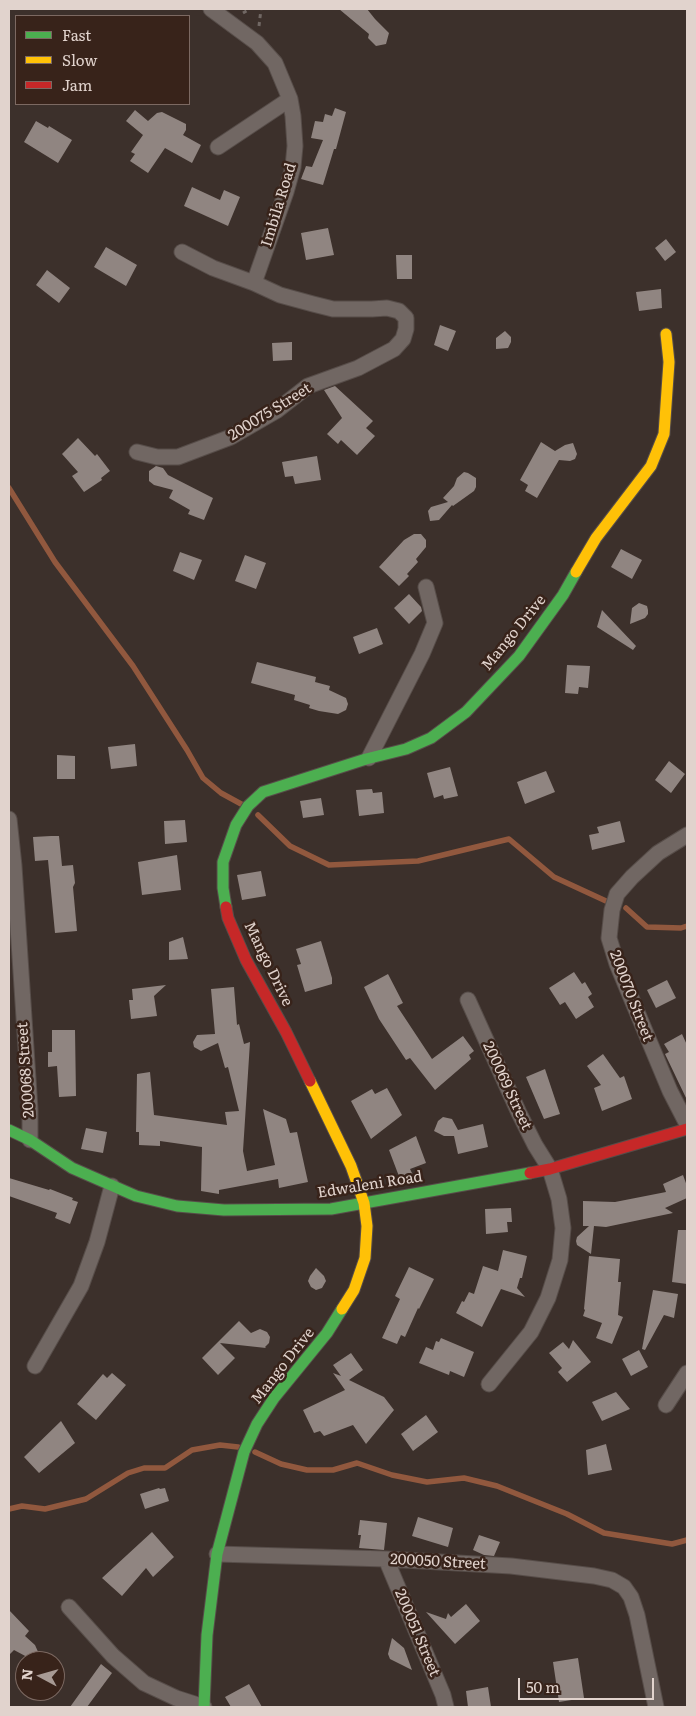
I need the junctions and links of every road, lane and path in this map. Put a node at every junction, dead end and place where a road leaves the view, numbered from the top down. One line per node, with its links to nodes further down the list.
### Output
1 (211, 9): 2 (street, Imbila Road)
2 (290, 100): 3 (street); 5 (street, Imbila Road)
3 (218, 147)
4 (182, 252): 5 (street)
5 (254, 284): 7 (street, 200075 Street)
6 (666, 334): 9 (street, Mango Drive)
7 (137, 452)
8 (426, 587): 9 (street)
9 (369, 758): 19 (street, Mango Drive)
10 (9, 819): 16 (street, 200068 Street)
11 (687, 835): 13 (street, 200070 Street)
12 (468, 1000): 17 (street, 200069 Street)
13 (687, 1124)
14 (687, 1129): 17 (street, Edwaleni Road)
15 (9, 1130): 16 (street, Edwaleni Road)
16 (30, 1140): 18 (street, Edwaleni Road)
17 (550, 1169): 19 (street, Edwaleni Road); 22 (street, 200069 Street)
18 (112, 1186): 19 (street, Edwaleni Road); 20 (street)
19 (364, 1203): 24 (street, Mango Drive)
20 (35, 1366)
21 (687, 1373): 23 (street)
22 (489, 1384)
23 (666, 1405)
24 (217, 1554): 25 (street, 200050 Street); 27 (street, Mango Drive)
25 (386, 1559): 28 (street, 200051 Street); 29 (street, 200050 Street)
26 (69, 1608): 27 (street)
27 (204, 1707)
28 (446, 1707)
29 (656, 1707)

